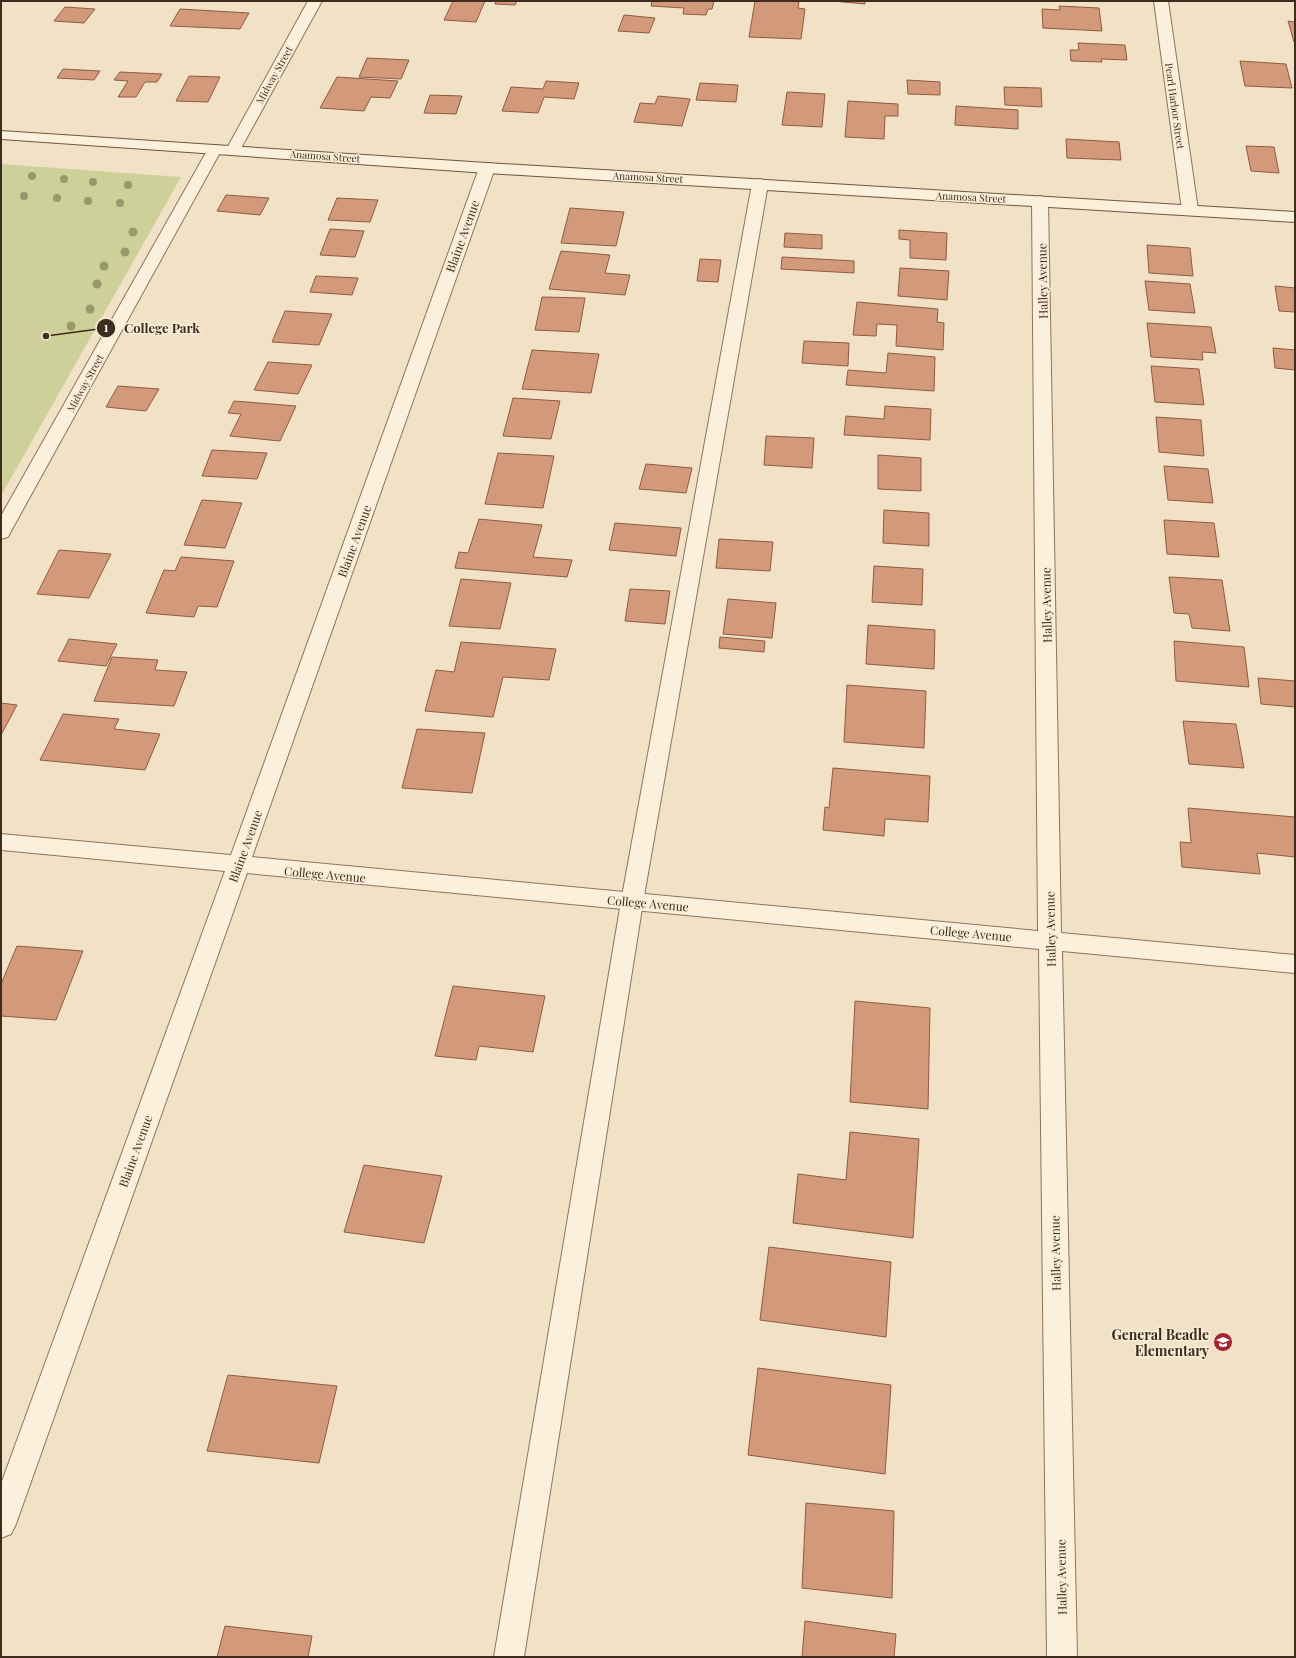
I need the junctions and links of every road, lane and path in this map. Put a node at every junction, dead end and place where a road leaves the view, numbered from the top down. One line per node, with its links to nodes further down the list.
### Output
1 (315, 1): 5 (street, Midway Street)
2 (1161, 1): 9 (street, Pearl Harbor Street)
3 (1, 135): 4 (street, Anamosa Street)
4 (215, 149): 5 (street, Anamosa Street); 11 (street, Midway Street)
5 (233, 150): 6 (street, Anamosa Street)
6 (487, 168): 7 (street, Anamosa Street); 13 (street, Blaine Avenue)
7 (760, 184): 8 (street, Anamosa Street); 14 (street)
8 (1040, 201): 9 (street, Anamosa Street); 15 (street, Halley Avenue)
9 (1190, 210): 10 (street, Anamosa Street)
10 (1295, 217)
11 (1, 533)
12 (1, 842): 13 (street, College Avenue)
13 (238, 866): 14 (street, College Avenue); 17 (street, Blaine Avenue)
14 (632, 902): 15 (street, College Avenue); 18 (street)
15 (1050, 940): 16 (street, College Avenue); 19 (street, Halley Avenue)
16 (1295, 964)
17 (1, 1524)
18 (509, 1657)
19 (1062, 1657)

